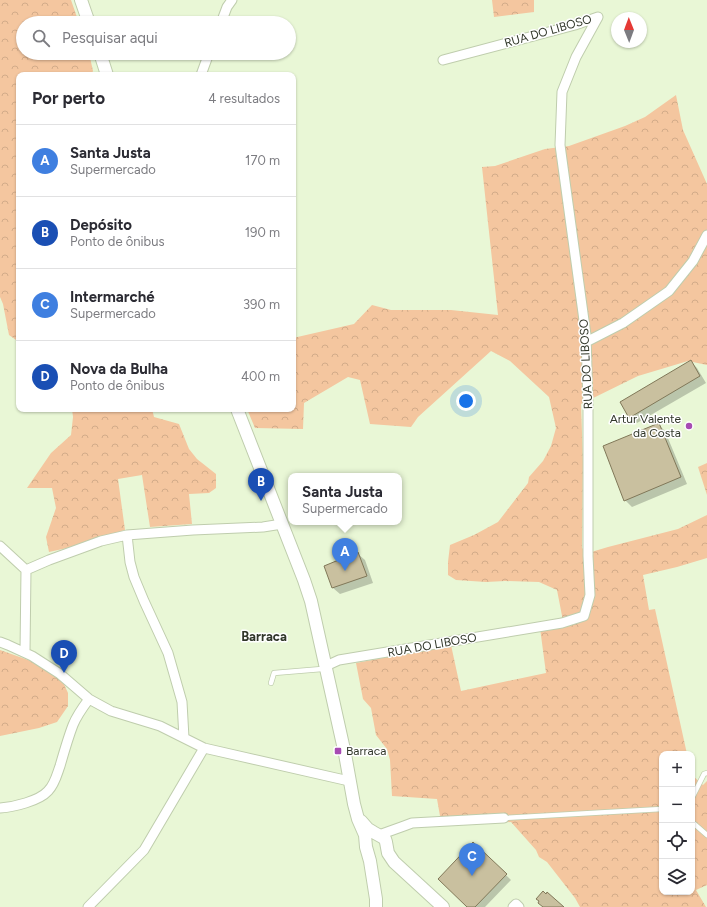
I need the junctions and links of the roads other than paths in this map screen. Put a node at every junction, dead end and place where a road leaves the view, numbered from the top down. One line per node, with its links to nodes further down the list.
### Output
1 (81, 0): 3 (main road)
2 (232, 0): 4 (street)
3 (87, 16)
4 (224, 16)
5 (102, 60): 8 (main road)
6 (206, 60): 9 (street)
7 (443, 60): 11 (street, RUA DO LIBOSO)
8 (106, 72)
9 (202, 72)
10 (707, 235): 11 (street)
11 (586, 342): 19 (street, RUA DO LIBOSO)
12 (238, 412): 13 (main road)
13 (282, 524): 14 (street); 19 (main road)
14 (127, 535): 16 (street); 22 (street)
15 (0, 546): 16 (street)
16 (26, 570): 18 (street)
17 (0, 642): 18 (street)
18 (24, 652): 21 (street)
19 (326, 666): 20 (lane); 25 (main road)
20 (270, 683)
21 (89, 699): 22 (street); 27 (street)
22 (184, 738): 23 (street)
23 (204, 748): 25 (street); 40 (street)
24 (707, 773): 26 (lane)
25 (349, 781): 29 (main road)
26 (695, 792)
27 (0, 808)
28 (659, 809): 30 (lane)
29 (357, 813): 33 (main road); 36 (main road)
30 (504, 818): 32 (street)
31 (693, 823): 34 (lane)
32 (395, 829): 33 (street); 35 (street)
33 (379, 835): 35 (main road); 36 (main road)
34 (707, 835)
35 (387, 846): 37 (main road); 38 (main road)
36 (366, 847): 37 (main road); 39 (main road)
37 (378, 855): 38 (main road); 39 (main road)
38 (394, 862): 42 (main road)
39 (371, 872): 41 (main road)
40 (88, 907)
41 (376, 907)
42 (443, 907)
43 (513, 907): 44 (street)
44 (519, 907)

